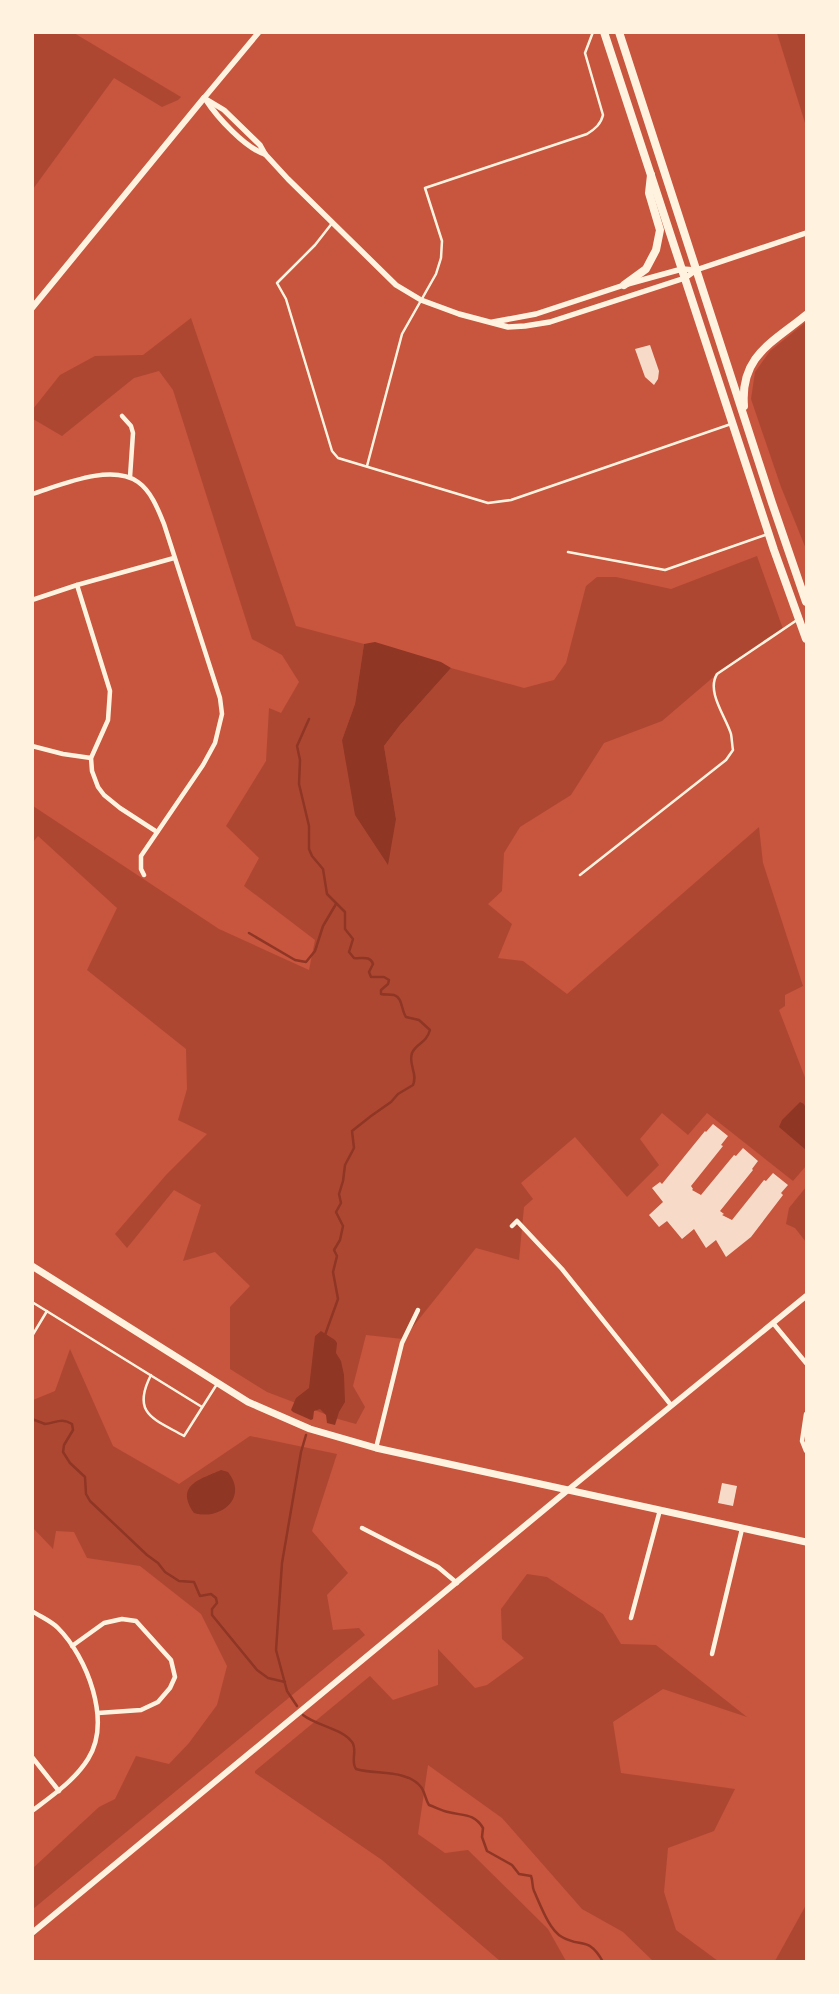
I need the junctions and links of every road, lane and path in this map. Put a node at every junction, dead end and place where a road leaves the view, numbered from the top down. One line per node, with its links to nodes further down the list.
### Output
1 (259, 32): 5 (street)
2 (593, 32): 13 (lane)
3 (604, 32): 6 (highway)
4 (619, 32): 10 (highway)
5 (204, 98): 7 (street); 14 (main road)
6 (651, 173): 9 (highway); 12 (highway)
7 (333, 222): 13 (street); 20 (lane)
8 (806, 233): 10 (street)
9 (682, 269): 10 (street); 11 (highway); 12 (street)
10 (696, 270): 11 (street); 18 (highway)
11 (685, 278): 16 (street); 19 (highway)
12 (624, 285): 16 (street)
13 (421, 300): 16 (street); 20 (lane)
14 (32, 308)
15 (806, 316): 18 (highway)
16 (492, 322)
17 (122, 416): 21 (street)
18 (745, 420): 28 (highway)
19 (732, 424): 20 (lane); 23 (highway)
20 (366, 467)
21 (130, 477): 22 (street); 25 (street)
22 (32, 494)
23 (769, 533): 24 (lane); 29 (highway)
24 (568, 552)
25 (174, 558): 26 (street); 33 (street)
26 (77, 585): 27 (street); 32 (street)
27 (32, 600)
28 (806, 602)
29 (799, 619): 30 (highway); 35 (lane)
30 (806, 639)
31 (32, 746): 32 (street)
32 (91, 758): 33 (street)
33 (158, 832): 34 (street)
34 (144, 874)
35 (580, 875)
36 (512, 1226): 47 (street)
37 (32, 1266): 46 (main road)
38 (806, 1296): 42 (street)
39 (32, 1302): 41 (lane)
40 (418, 1310): 50 (street)
41 (48, 1312): 43 (lane); 45 (lane)
42 (773, 1323): 44 (street); 47 (street)
43 (32, 1336)
44 (806, 1363)
45 (151, 1375): 48 (lane); 48 (lane)
46 (217, 1383): 48 (lane); 50 (main road)
47 (671, 1406): 52 (street)
48 (202, 1407)
49 (806, 1414): 51 (street)
50 (376, 1448): 52 (main road)
51 (806, 1450)
52 (568, 1490): 53 (main road); 57 (main road)
53 (660, 1510): 55 (main road); 59 (street)
54 (362, 1528): 57 (street)
55 (742, 1529): 56 (main road); 61 (street)
56 (806, 1542)
57 (457, 1583): 66 (main road)
58 (32, 1611): 60 (street)
59 (631, 1618)
60 (72, 1646): 62 (street); 62 (street)
61 (712, 1654)
62 (98, 1713): 64 (street)
63 (32, 1757): 64 (street)
64 (59, 1791): 65 (street)
65 (32, 1811)
66 (32, 1933)

